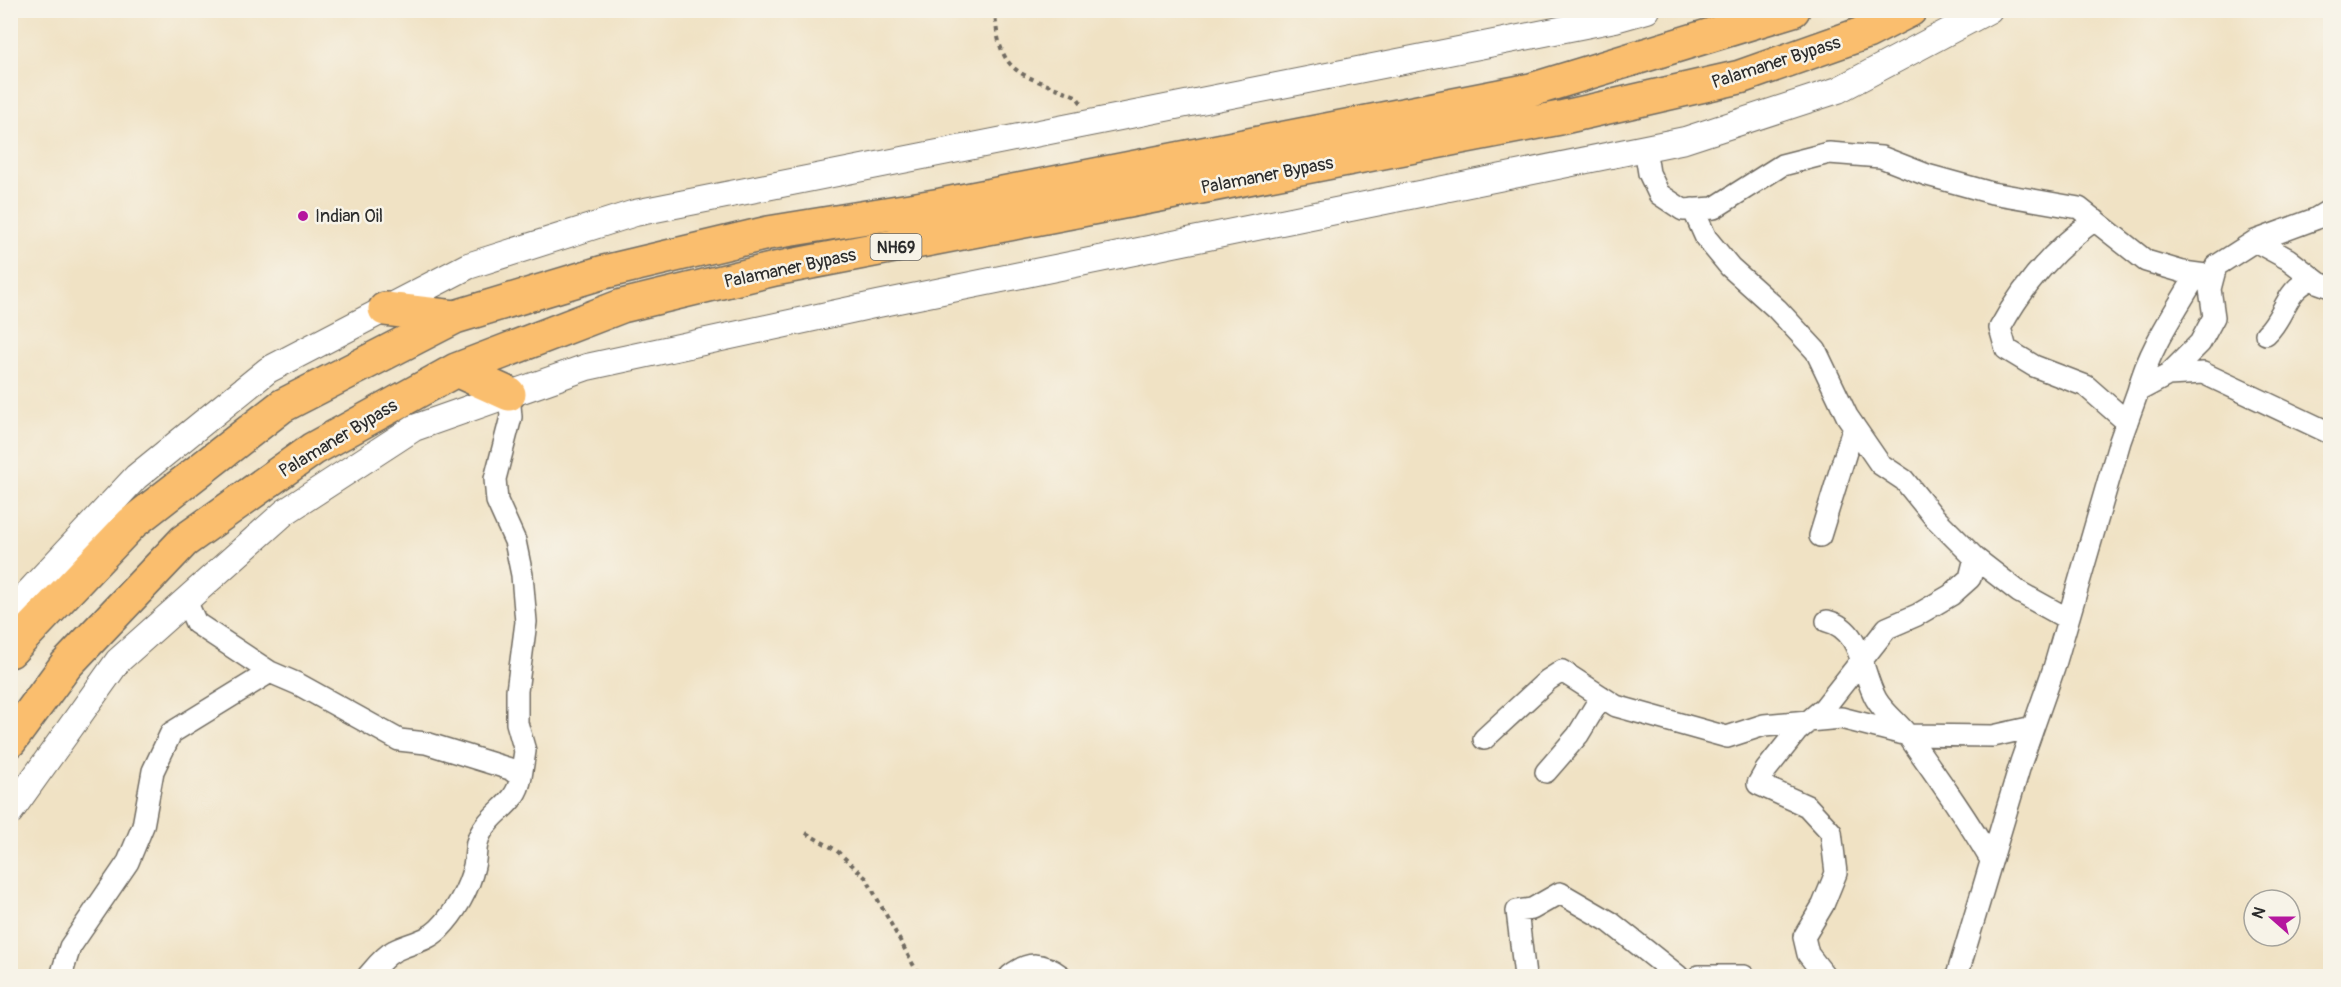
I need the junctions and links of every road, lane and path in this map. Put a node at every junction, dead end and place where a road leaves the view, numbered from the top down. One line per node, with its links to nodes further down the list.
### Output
1 (995, 10): 6 (path)
2 (1647, 10): 6 (street)
3 (1793, 10): 15 (highway, Palamaner Bypass / NH69)
4 (1910, 10): 17 (highway, Palamaner Bypass / NH69)
5 (1989, 10): 7 (street)
6 (1091, 123): 14 (street)
7 (1645, 148): 8 (street); 19 (street)
8 (1693, 209): 10 (street); 22 (street)
9 (2331, 210): 11 (street)
10 (2095, 220): 12 (street); 21 (street)
11 (2255, 242): 12 (street); 13 (street)
12 (2205, 275): 18 (street); 20 (street)
13 (2322, 283): 16 (street)
14 (385, 309): 15 (highway); 27 (street)
15 (455, 316): 30 (highway, Palamaner Bypass / NH69)
16 (2265, 334)
17 (456, 370): 19 (highway); 38 (highway, Palamaner Bypass / NH69)
18 (2168, 375): 20 (street); 23 (street)
19 (509, 394): 26 (street); 40 (street)
20 (2137, 395): 21 (street)
21 (2120, 415): 28 (street)
22 (1854, 426): 24 (street); 25 (street)
23 (2331, 433)
24 (1820, 536)
25 (1975, 558): 28 (street); 31 (street)
26 (186, 601): 32 (street); 41 (street)
27 (10, 612)
28 (2068, 619): 35 (street)
29 (1827, 621): 31 (street)
30 (10, 651)
31 (1861, 660): 34 (street); 36 (street)
32 (270, 672): 40 (street); 44 (street)
33 (1601, 697): 34 (street); 37 (street); 39 (street)
34 (1808, 721): 36 (street); 53 (street)
35 (2033, 727): 36 (street); 43 (street)
36 (1908, 735): 43 (street)
37 (1484, 739)
38 (10, 741)
39 (1546, 772)
40 (520, 777): 45 (street)
41 (10, 812)
42 (806, 833): 46 (path)
43 (1990, 860): 54 (street)
44 (61, 976)
45 (368, 976)
46 (923, 976)
47 (1010, 976): 48 (street)
48 (1061, 976)
49 (1525, 976): 50 (street)
50 (1678, 976)
51 (1699, 976): 52 (street)
52 (1744, 976)
53 (1825, 976)
54 (1957, 976)

